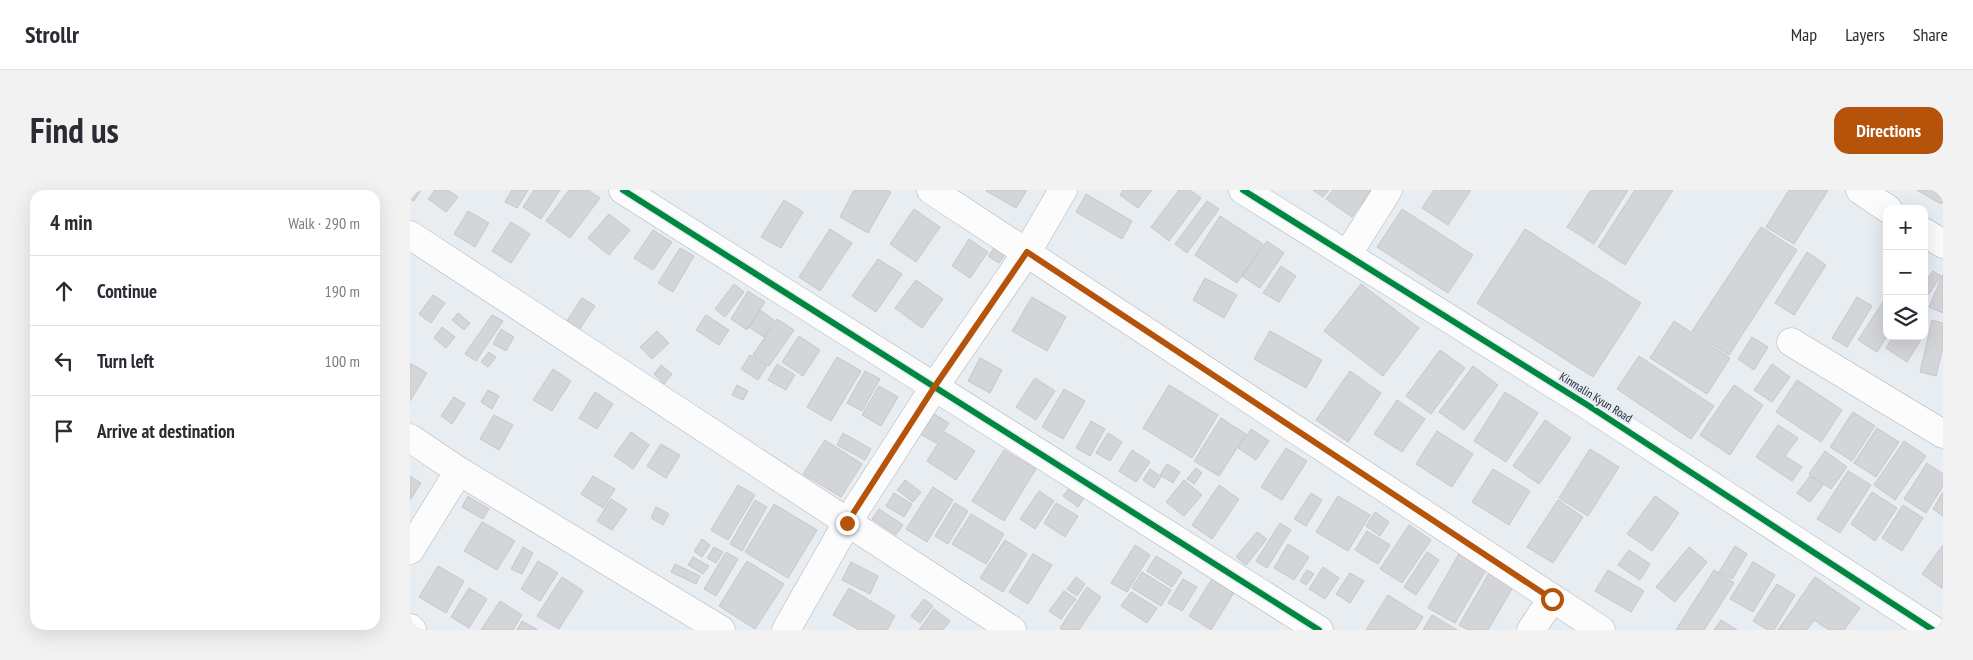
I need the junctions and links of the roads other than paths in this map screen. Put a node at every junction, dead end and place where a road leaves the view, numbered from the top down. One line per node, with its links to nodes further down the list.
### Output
1 (623, 190): 14 (street)
2 (931, 190): 11 (street)
3 (1064, 190): 11 (street)
4 (1243, 190): 12 (street, Kinmalin Kyun Road)
5 (1388, 190): 12 (street)
6 (1860, 190): 7 (street)
7 (1883, 206)
8 (410, 235): 18 (street)
9 (1928, 235): 10 (street)
10 (1943, 244)
11 (1027, 252): 14 (street); 20 (street)
12 (1348, 254): 28 (street, Kinmalin Kyun Road)
13 (1791, 342): 15 (street)
14 (935, 386): 18 (street); 25 (street)
15 (1943, 434)
16 (410, 438): 17 (street)
17 (459, 471): 19 (street); 22 (street)
18 (847, 523): 23 (street); 24 (street)
19 (410, 550)
20 (1552, 599): 26 (street); 27 (street)
21 (1943, 618): 28 (street)
22 (721, 630)
23 (786, 630)
24 (1012, 630)
25 (1319, 630)
26 (1531, 630)
27 (1600, 630)
28 (1934, 630)

